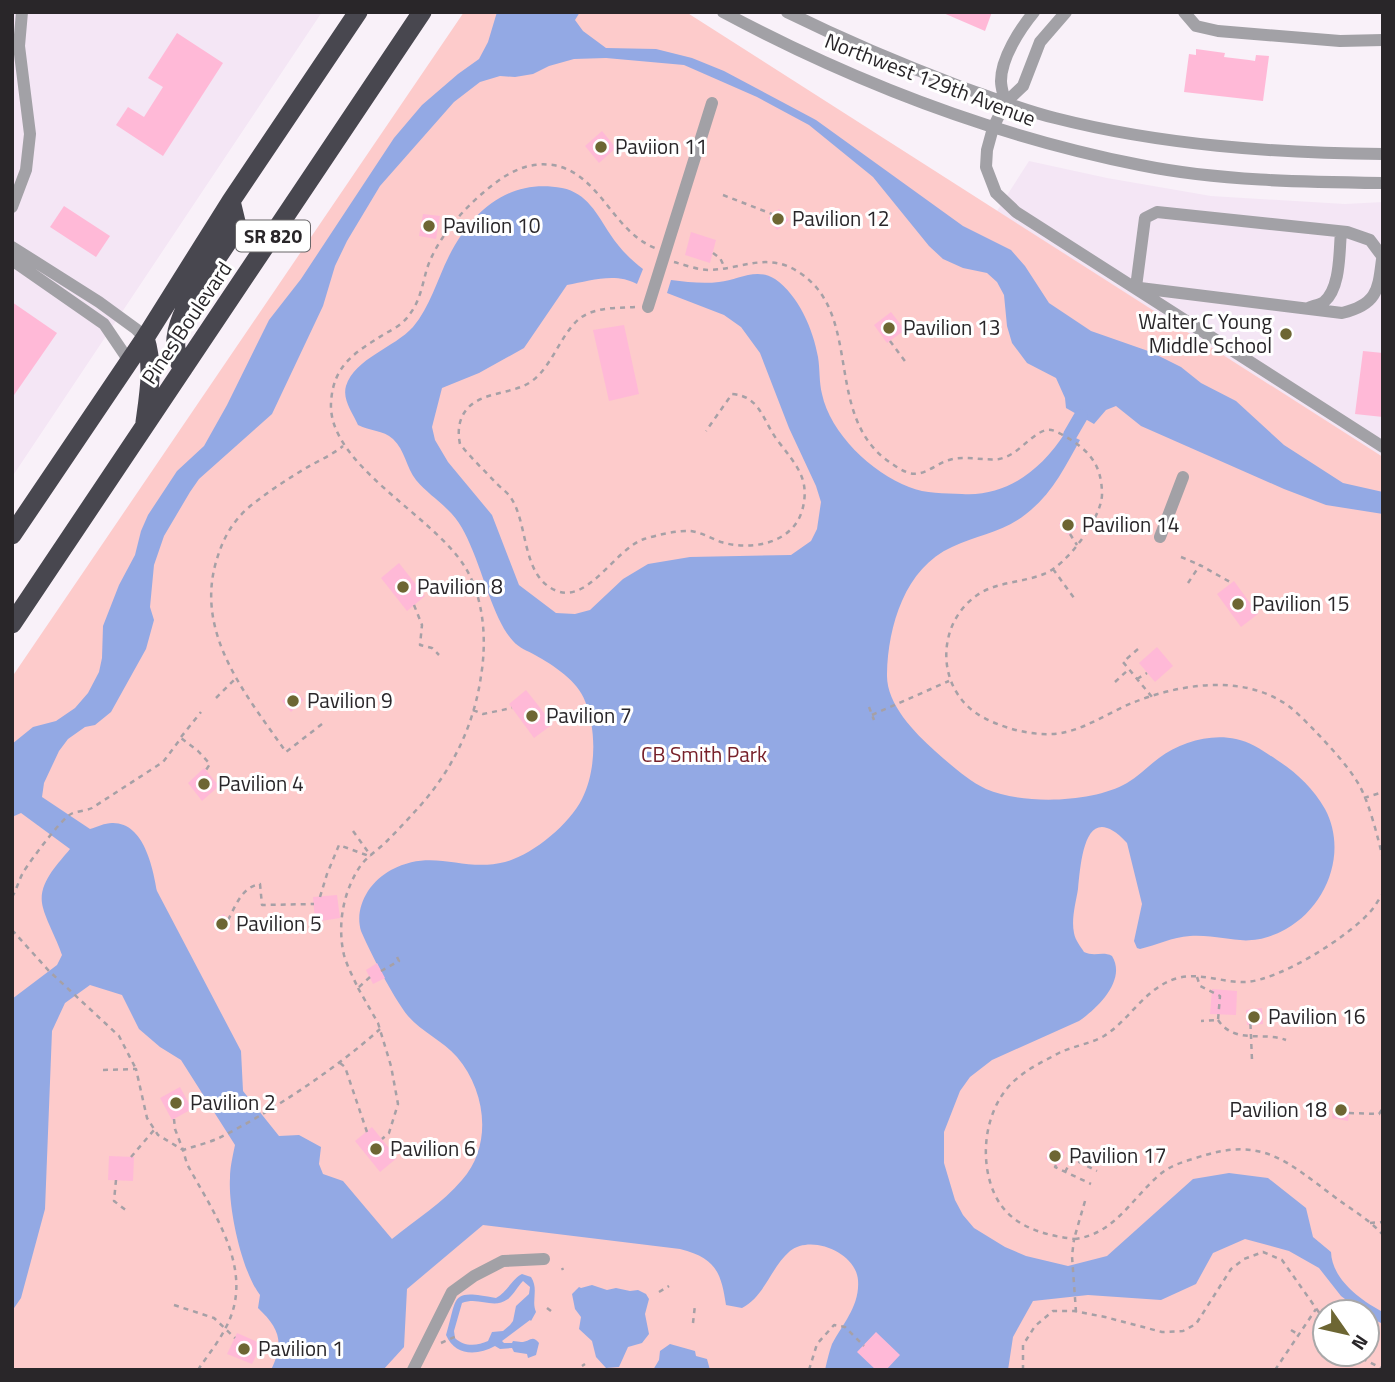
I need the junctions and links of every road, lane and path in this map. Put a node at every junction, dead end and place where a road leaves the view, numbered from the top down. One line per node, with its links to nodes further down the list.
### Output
1 (22, 12): 17 (street)
2 (358, 12): 16 (highway, Pines Boulevard / SR 820)
3 (422, 12): 33 (highway, Pines Boulevard / SR 820)
4 (723, 12): 12 (street, Northwest 129th Avenue)
5 (787, 12): 11 (street, Northwest 129th Avenue)
6 (1034, 12): 11 (street)
7 (1184, 13): 9 (street)
8 (1061, 14): 11 (street)
9 (1383, 40)
10 (712, 103): 23 (street)
11 (1005, 103): 12 (street); 13 (street, Northwest 129th Avenue)
12 (993, 128): 14 (street, Northwest 129th Avenue); 26 (street)
13 (1383, 154)
14 (1383, 183)
15 (723, 195): 18 (path)
16 (232, 201): 29 (highway, Pines Boulevard / SR 820); 33 (highway)
17 (12, 207)
18 (772, 214)
19 (1341, 232): 22 (street); 26 (street); 28 (street)
20 (12, 247): 29 (street)
21 (713, 253): 25 (path)
22 (1382, 254): 28 (street)
23 (664, 255): 25 (path); 27 (street); 36 (path)
24 (12, 260): 31 (street)
25 (725, 268): 42 (path)
26 (1136, 287): 28 (street); 37 (street)
27 (648, 307): 35 (path)
28 (1306, 308)
29 (145, 338): 31 (highway, Pines Boulevard / SR 820); 34 (highway)
30 (890, 341): 32 (path)
31 (129, 361): 40 (highway, Pines Boulevard / SR 820)
32 (907, 364)
33 (183, 369): 34 (highway, Pines Boulevard / SR 820)
34 (145, 427): 50 (highway, Pines Boulevard / SR 820)
35 (706, 431)
36 (343, 446): 55 (path); 63 (path)
37 (1383, 447)
38 (1183, 477): 41 (street)
39 (1070, 534): 42 (path)
40 (12, 535)
41 (1160, 537)
42 (1077, 545): 45 (path)
43 (1181, 557): 44 (path)
44 (1200, 565): 46 (path); 47 (path)
45 (1053, 569): 48 (path); 57 (path)
46 (1230, 582)
47 (1188, 583)
48 (1074, 598)
49 (414, 605): 52 (path)
50 (12, 624)
51 (1138, 649): 53 (path)
52 (439, 655)
53 (1129, 669): 56 (path); 58 (path)
54 (1147, 673): 56 (path)
55 (236, 678): 60 (path); 67 (path)
56 (1138, 679): 59 (path)
57 (950, 680): 59 (path); 65 (path)
58 (1115, 682)
59 (1152, 697): 71 (path)
60 (216, 698)
61 (869, 707): 65 (path)
62 (512, 708): 63 (path)
63 (474, 710): 73 (path)
64 (201, 712): 68 (path)
65 (872, 715): 66 (path)
66 (874, 720)
67 (322, 724)
68 (181, 738): 69 (path); 77 (path)
69 (206, 770)
70 (1383, 792): 71 (path)
71 (1364, 798): 74 (path)
72 (353, 831): 73 (path)
73 (371, 856): 78 (path); 88 (path)
74 (1383, 859)
75 (1383, 883): 76 (path)
76 (1382, 895): 86 (path)
77 (12, 897)
78 (320, 897)
79 (314, 904): 80 (path)
80 (228, 920)
81 (12, 930): 97 (path)
82 (397, 957): 83 (path)
83 (399, 961): 84 (path); 85 (path)
84 (402, 966)
85 (381, 971)
86 (1197, 976): 90 (path); 117 (path)
87 (370, 977): 88 (path)
88 (358, 988): 92 (path)
89 (1250, 1014): 93 (path)
90 (1218, 1020): 91 (path); 93 (path)
91 (1201, 1021)
92 (380, 1029): 96 (path); 104 (path)
93 (1251, 1037): 94 (path); 95 (path)
94 (1286, 1040)
95 (1252, 1060)
96 (340, 1063): 103 (path); 105 (path)
97 (136, 1069): 98 (path); 102 (path)
98 (103, 1070)
99 (1383, 1108): 100 (path)
100 (1349, 1113)
101 (174, 1119): 105 (path)
102 (154, 1130): 105 (path); 106 (path)
103 (367, 1132)
104 (382, 1139)
105 (183, 1150): 129 (path)
106 (131, 1157)
107 (1056, 1165): 109 (path)
108 (1097, 1171): 109 (path)
109 (1065, 1172): 111 (path)
110 (116, 1180): 113 (path)
111 (1091, 1184)
112 (1085, 1201): 117 (path)
113 (127, 1212)
114 (1383, 1222): 115 (path)
115 (1370, 1223): 116 (path); 117 (path)
116 (1383, 1234)
117 (1074, 1239): 126 (path)
118 (544, 1259): 137 (street)
119 (669, 1286): 120 (path)
120 (659, 1292)
121 (1311, 1301): 126 (path)
122 (174, 1305): 129 (path)
123 (695, 1306): 128 (path)
124 (547, 1308): 125 (path)
125 (551, 1311)
126 (1076, 1311): 139 (path)
127 (1311, 1318): 132 (path)
128 (693, 1323)
129 (226, 1328): 133 (path); 136 (path)
130 (1291, 1329): 132 (path)
131 (458, 1335): 134 (path)
132 (1299, 1335): 140 (path)
133 (235, 1338)
134 (441, 1343)
135 (864, 1346): 138 (path)
136 (198, 1370)
137 (413, 1370)
138 (809, 1370)
139 (1023, 1370)
140 (1275, 1370)

